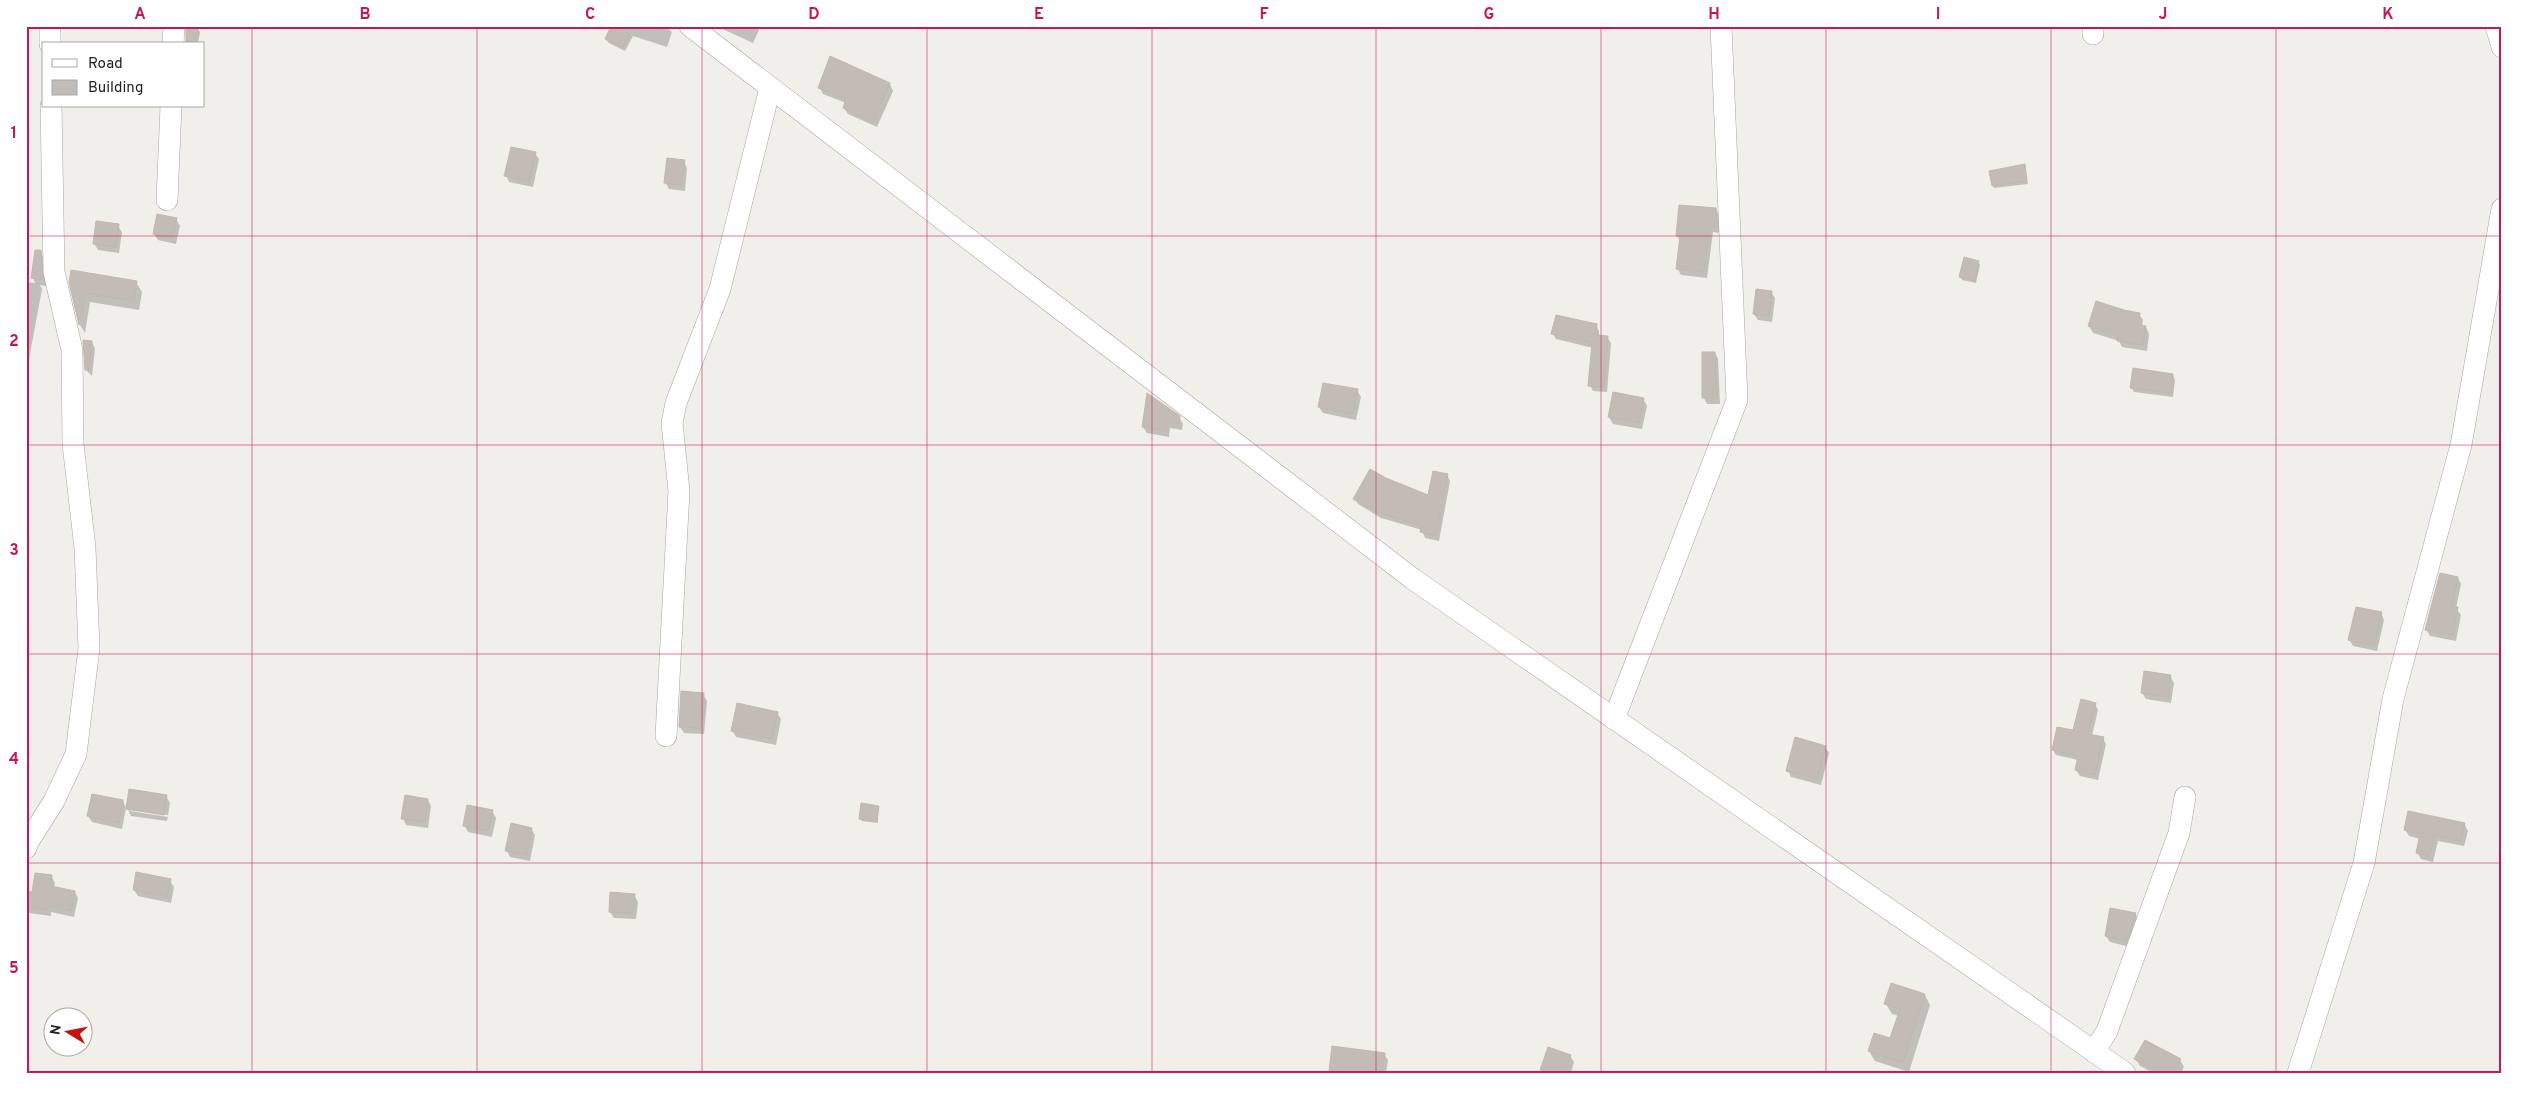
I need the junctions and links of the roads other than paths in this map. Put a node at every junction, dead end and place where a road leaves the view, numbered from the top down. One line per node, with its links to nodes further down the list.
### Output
1 (50, 26): 6 (street)
2 (174, 26): 7 (street)
3 (690, 26): 9 (street)
4 (1721, 26): 14 (street)
5 (2496, 26): 8 (street)
6 (50, 42)
7 (173, 42)
8 (2502, 47)
9 (770, 88): 14 (street); 15 (street)
10 (51, 108): 17 (street)
11 (171, 108): 12 (street)
12 (167, 200)
13 (2502, 209): 20 (street)
14 (1614, 718): 18 (street)
15 (666, 736)
16 (2185, 797): 18 (street)
17 (26, 848)
18 (2094, 1052): 19 (street)
19 (2124, 1073)
20 (2298, 1073)

